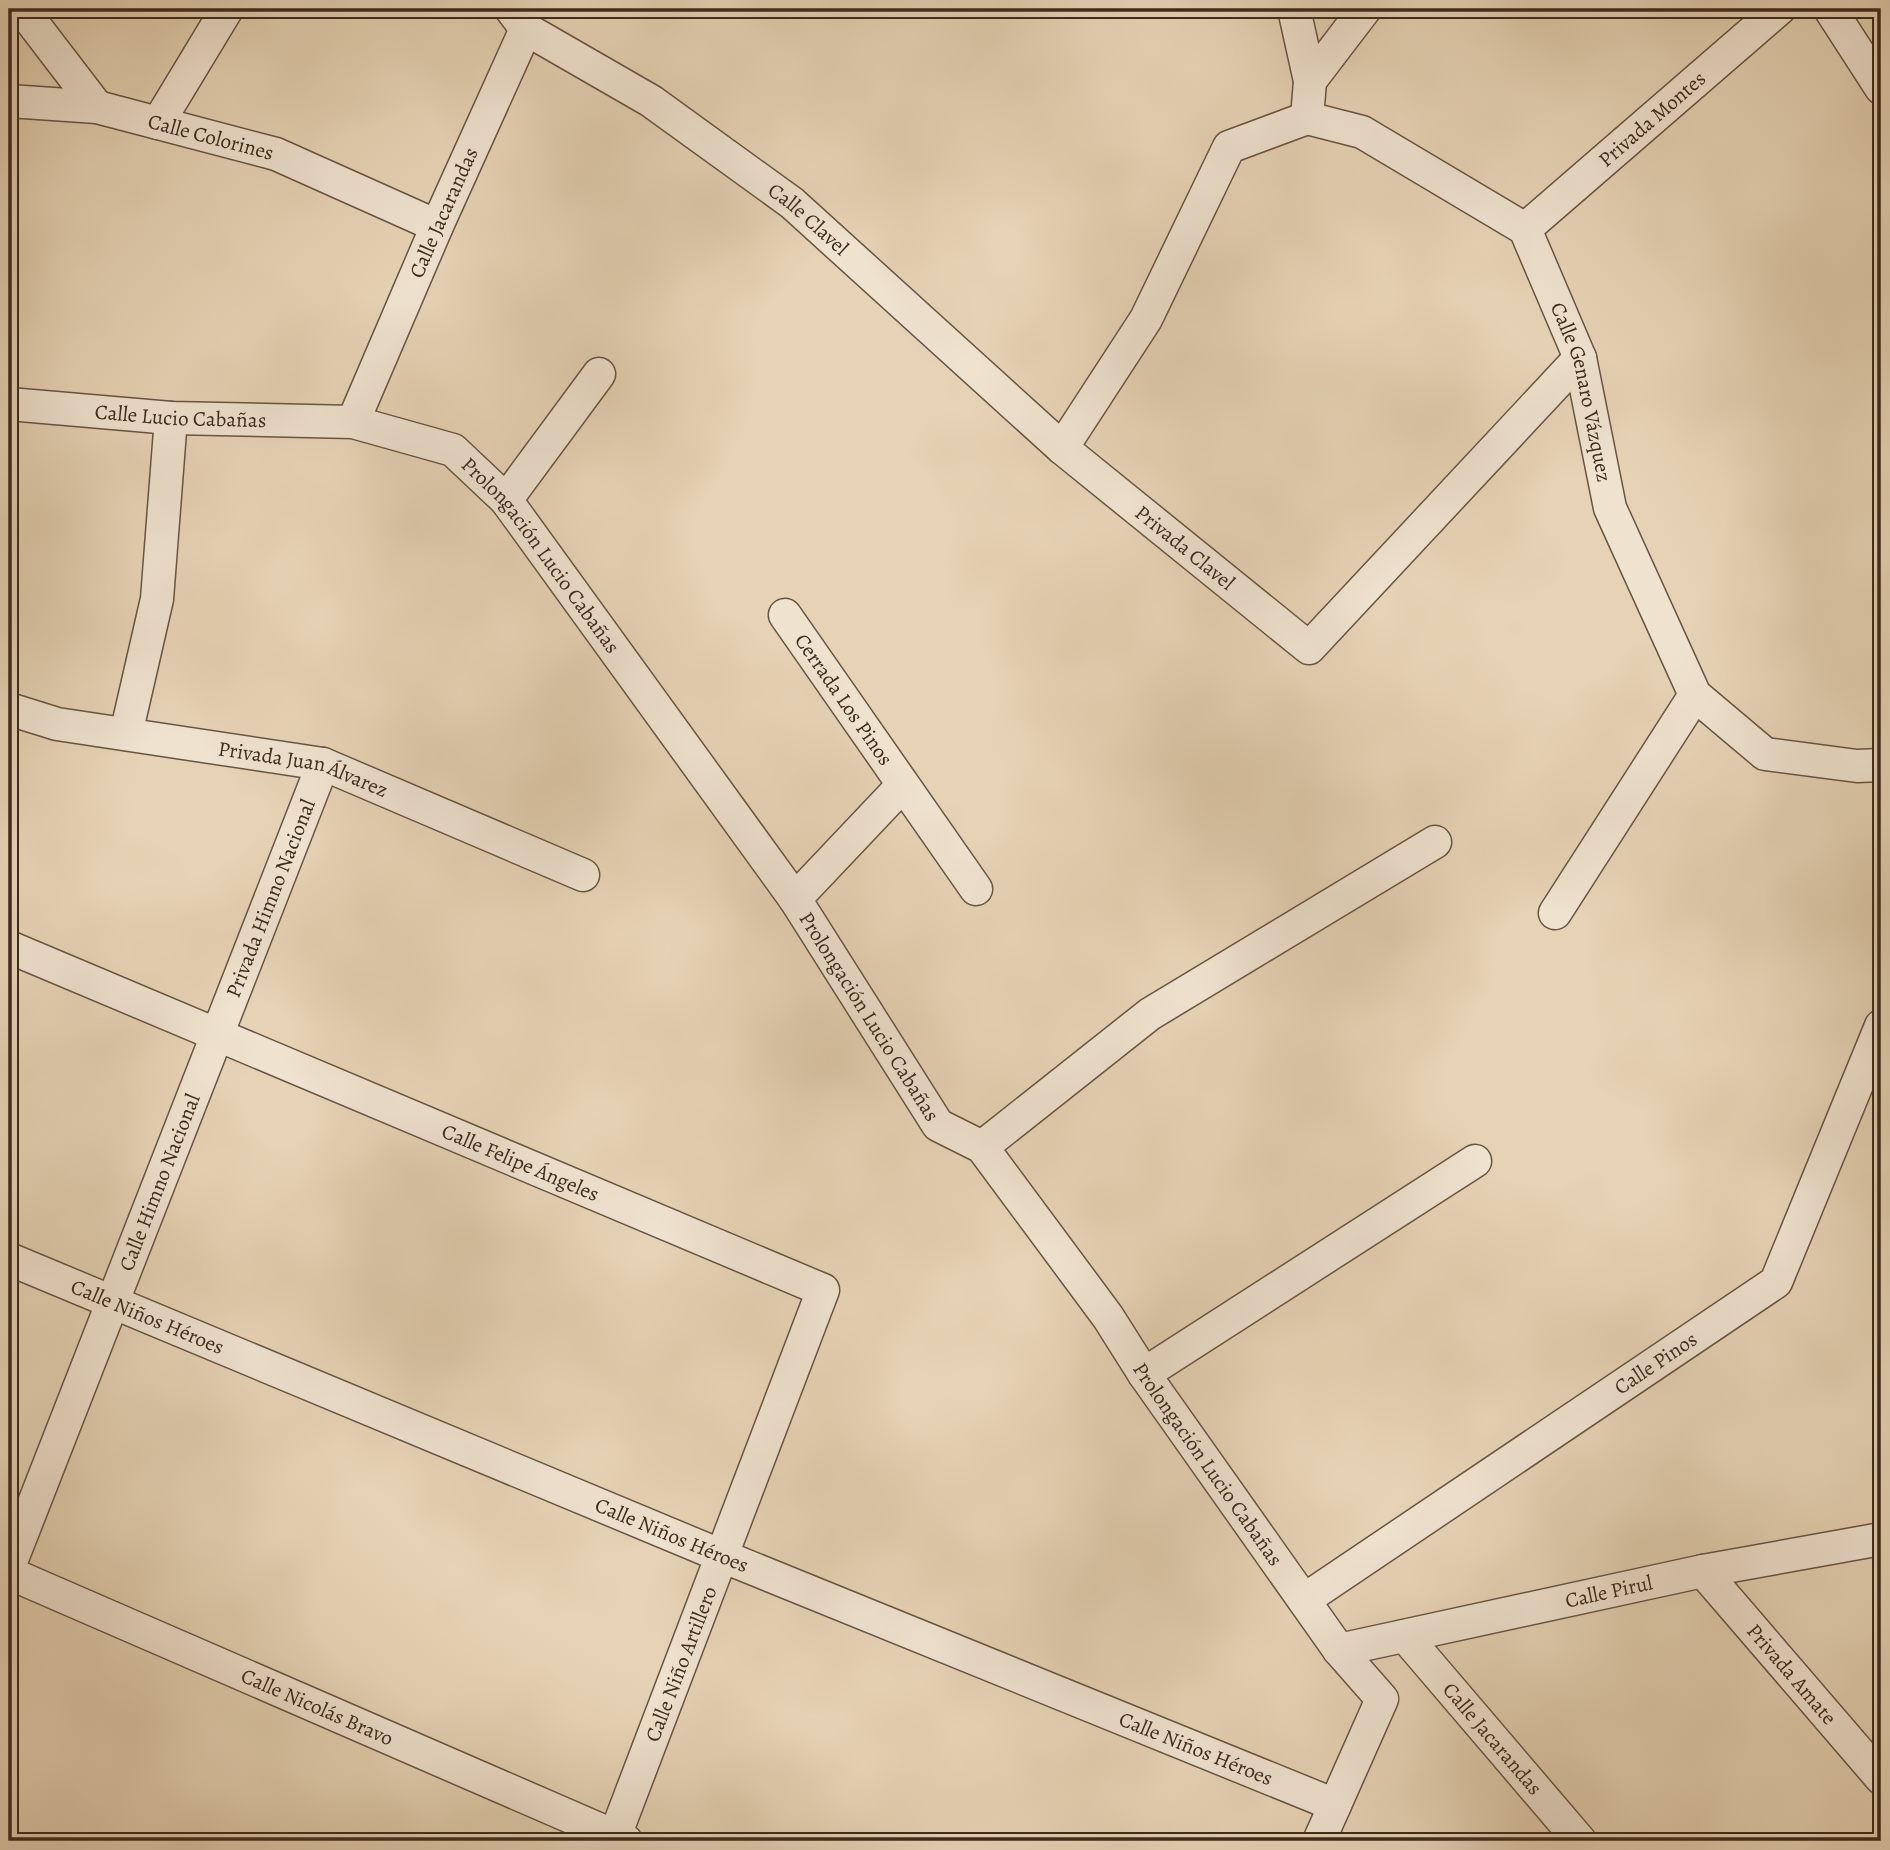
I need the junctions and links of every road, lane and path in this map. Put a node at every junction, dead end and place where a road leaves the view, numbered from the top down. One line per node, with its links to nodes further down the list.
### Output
1 (22, 9): 11 (street)
2 (227, 9): 13 (street)
3 (1294, 9): 8 (street)
4 (1365, 9): 8 (street)
5 (1779, 9): 15 (street, Privada Montes)
6 (1830, 9): 9 (street)
7 (518, 19): 14 (street, Calle Jacarandas); 21 (street, Calle Clavel)
8 (1310, 81): 12 (street)
9 (1881, 88)
10 (9, 101): 11 (street)
11 (97, 107): 13 (street, Calle Colorines)
12 (1307, 118): 15 (street); 21 (street)
13 (158, 123): 14 (street, Calle Colorines)
14 (437, 226): 20 (street, Calle Jacarandas)
15 (1525, 229): 16 (street, Calle Genaro Vázquez)
16 (1580, 358): 21 (street, Privada Clavel); 24 (street, Calle Genaro Vázquez)
17 (599, 374): 22 (street)
18 (9, 404): 19 (street, Calle Lucio Cabañas)
19 (171, 418): 20 (street, Calle Lucio Cabañas); 26 (street)
20 (353, 422): 22 (street, Prolongación Lucio Cabañas)
21 (1062, 448)
22 (506, 500): 33 (street, Prolongación Lucio Cabañas)
23 (785, 615): 29 (street, Cerrada Los Pinos)
24 (1695, 695): 28 (street, Calle Genaro Vázquez); 34 (street)
25 (9, 709): 26 (street, Privada Juan Álvarez)
26 (126, 734): 27 (street, Privada Juan Álvarez)
27 (323, 764): 31 (street, Privada Juan Álvarez); 37 (street, Privada Himno Nacional)
28 (1881, 765)
29 (902, 786): 32 (street, Cerrada Los Pinos); 33 (street, Cerrada Los Pinos)
30 (1435, 842): 38 (street)
31 (583, 875)
32 (976, 889)
33 (795, 899): 38 (street, Prolongación Lucio Cabañas)
34 (1555, 913)
35 (9, 947): 37 (street, Calle Felipe Ángeles)
36 (1881, 1026): 49 (street, Calle Pinos)
37 (219, 1034): 41 (street, Calle Felipe Ángeles); 42 (street, Calle Himno Nacional)
38 (982, 1147): 43 (street, Prolongación Lucio Cabañas)
39 (1475, 1161): 43 (street)
40 (9, 1259): 42 (street, Calle Niños Héroes)
41 (823, 1290): 45 (street, Calle Niño Artillero)
42 (113, 1301): 45 (street, Calle Niños Héroes); 46 (street, Calle Himno Nacional)
43 (1144, 1374): 49 (street, Prolongación Lucio Cabañas)
44 (1881, 1539): 47 (street, Calle Pirul)
45 (722, 1556): 53 (street, Calle Niños Héroes); 54 (street, Calle Niño Artillero)
46 (9, 1567)
47 (1703, 1571): 50 (street, Calle Pirul); 52 (street, Privada Amate)
48 (9, 1573): 54 (street, Calle Nicolás Bravo)
49 (1304, 1600): 51 (street, Prolongación Lucio Cabañas)
50 (1405, 1636): 51 (street, Calle Pirul); 56 (street, Calle Jacarandas)
51 (1339, 1650): 53 (street, Prolongación Lucio Cabañas)
52 (1881, 1778)
53 (1335, 1805): 55 (street)
54 (618, 1840)
55 (1319, 1841)
56 (1580, 1841)

